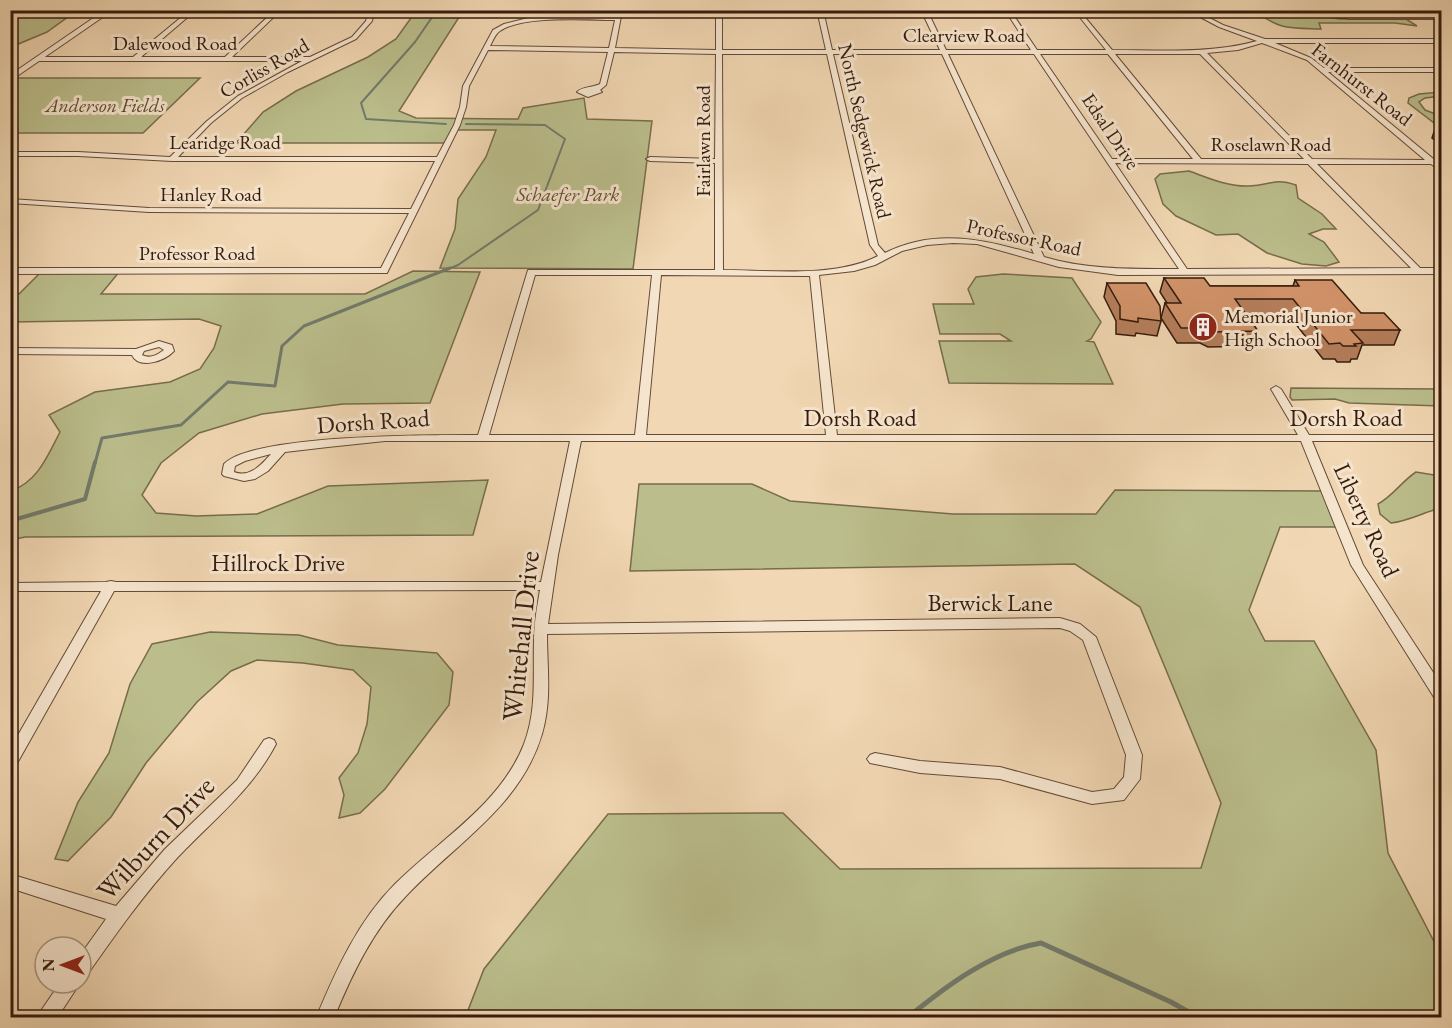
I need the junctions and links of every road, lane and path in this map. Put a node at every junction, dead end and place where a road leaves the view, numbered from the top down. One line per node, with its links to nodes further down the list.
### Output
1 (110, 10): 27 (street)
2 (194, 10): 28 (street)
3 (279, 10): 29 (street)
4 (371, 10): 30 (street, Corliss Road)
5 (719, 10): 21 (street, Fairlawn Road)
6 (820, 10): 22 (street, North Sedgewick Road)
7 (924, 10): 23 (street)
8 (1007, 10): 24 (street, Edsal Drive)
9 (1076, 10): 25 (street)
10 (1189, 10): 17 (street, Farnhurst Road)
11 (1330, 10): 15 (street)
12 (1407, 10): 15 (street)
13 (620, 14): 19 (street); 20 (street)
14 (1442, 17): 15 (street)
15 (1419, 18): 16 (street)
16 (1428, 23)
17 (1262, 41): 18 (street, Clearview Road); 26 (street, Clearview Road); 31 (street, Farnhurst Road)
18 (1442, 41)
19 (486, 48): 20 (street, Clearview Road); 37 (street)
20 (612, 49): 21 (street, Clearview Road); 34 (street)
21 (719, 52): 22 (street, Clearview Road); 39 (street, Fairlawn Road)
22 (830, 52): 23 (street, Clearview Road); 47 (street, North Sedgewick Road)
23 (944, 52): 24 (street, Clearview Road); 48 (street)
24 (1036, 52): 25 (street, Clearview Road); 40 (street, Edsal Drive)
25 (1111, 52): 26 (street, Clearview Road); 41 (street)
26 (1202, 52): 42 (street)
27 (39, 59): 28 (street, Dalewood Road); 33 (street)
28 (135, 59): 29 (street, Dalewood Road)
29 (227, 59): 30 (street, Dalewood Road)
30 (310, 59): 36 (street, Corliss Road)
31 (1324, 70): 32 (street); 43 (street, Farnhurst Road)
32 (1442, 70)
33 (10, 79)
34 (596, 89)
35 (10, 154): 36 (street, Learidge Road)
36 (172, 159): 37 (street, Learidge Road)
37 (439, 159): 46 (street)
38 (650, 159): 39 (street)
39 (719, 161): 53 (street, Fairlawn Road)
40 (1111, 161): 41 (street, Roselawn Road); 54 (street, Edsal Drive)
41 (1199, 161): 42 (street, Roselawn Road)
42 (1309, 161): 43 (street, Roselawn Road); 50 (street)
43 (1432, 162): 44 (street, Farnhurst Road)
44 (1442, 170)
45 (10, 201): 46 (street, Hanley Road)
46 (413, 211): 49 (street, Professor Road)
47 (883, 257): 48 (street, Professor Road); 55 (street, Professor Road)
48 (1041, 259): 54 (street, Professor Road)
49 (10, 271)
50 (1418, 271): 51 (street, Professor Road); 54 (street, Professor Road)
51 (1442, 271)
52 (657, 272): 53 (street, Professor Road); 59 (street, Professor Road); 61 (street)
53 (719, 272): 55 (street, Professor Road)
54 (1185, 272)
55 (814, 273): 62 (street)
56 (10, 351): 57 (street)
57 (137, 352)
58 (1276, 389): 63 (street, Liberty Road)
59 (483, 438): 60 (street, Dorsh Road); 65 (street, Dorsh Road)
60 (576, 438): 61 (street, Dorsh Road); 67 (street, Whitehall Drive)
61 (640, 438): 62 (street, Dorsh Road)
62 (832, 438): 63 (street, Dorsh Road)
63 (1305, 438): 64 (street, Dorsh Road); 70 (street, Liberty Road)
64 (1442, 438)
65 (280, 451)
66 (111, 585): 67 (street, Hillrock Drive); 68 (street, Hillrock Drive); 73 (street)
67 (546, 586): 69 (street, Whitehall Drive)
68 (10, 587)
69 (541, 629): 72 (street, Berwick Lane); 79 (street, Whitehall Drive)
70 (1442, 698)
71 (269, 744): 75 (street, Wilburn Drive)
72 (875, 759)
73 (10, 764)
74 (10, 881): 75 (street)
75 (119, 915): 76 (street, Wilburn Drive)
76 (93, 952)
77 (62, 995): 78 (street)
78 (45, 1017)
79 (325, 1017)

